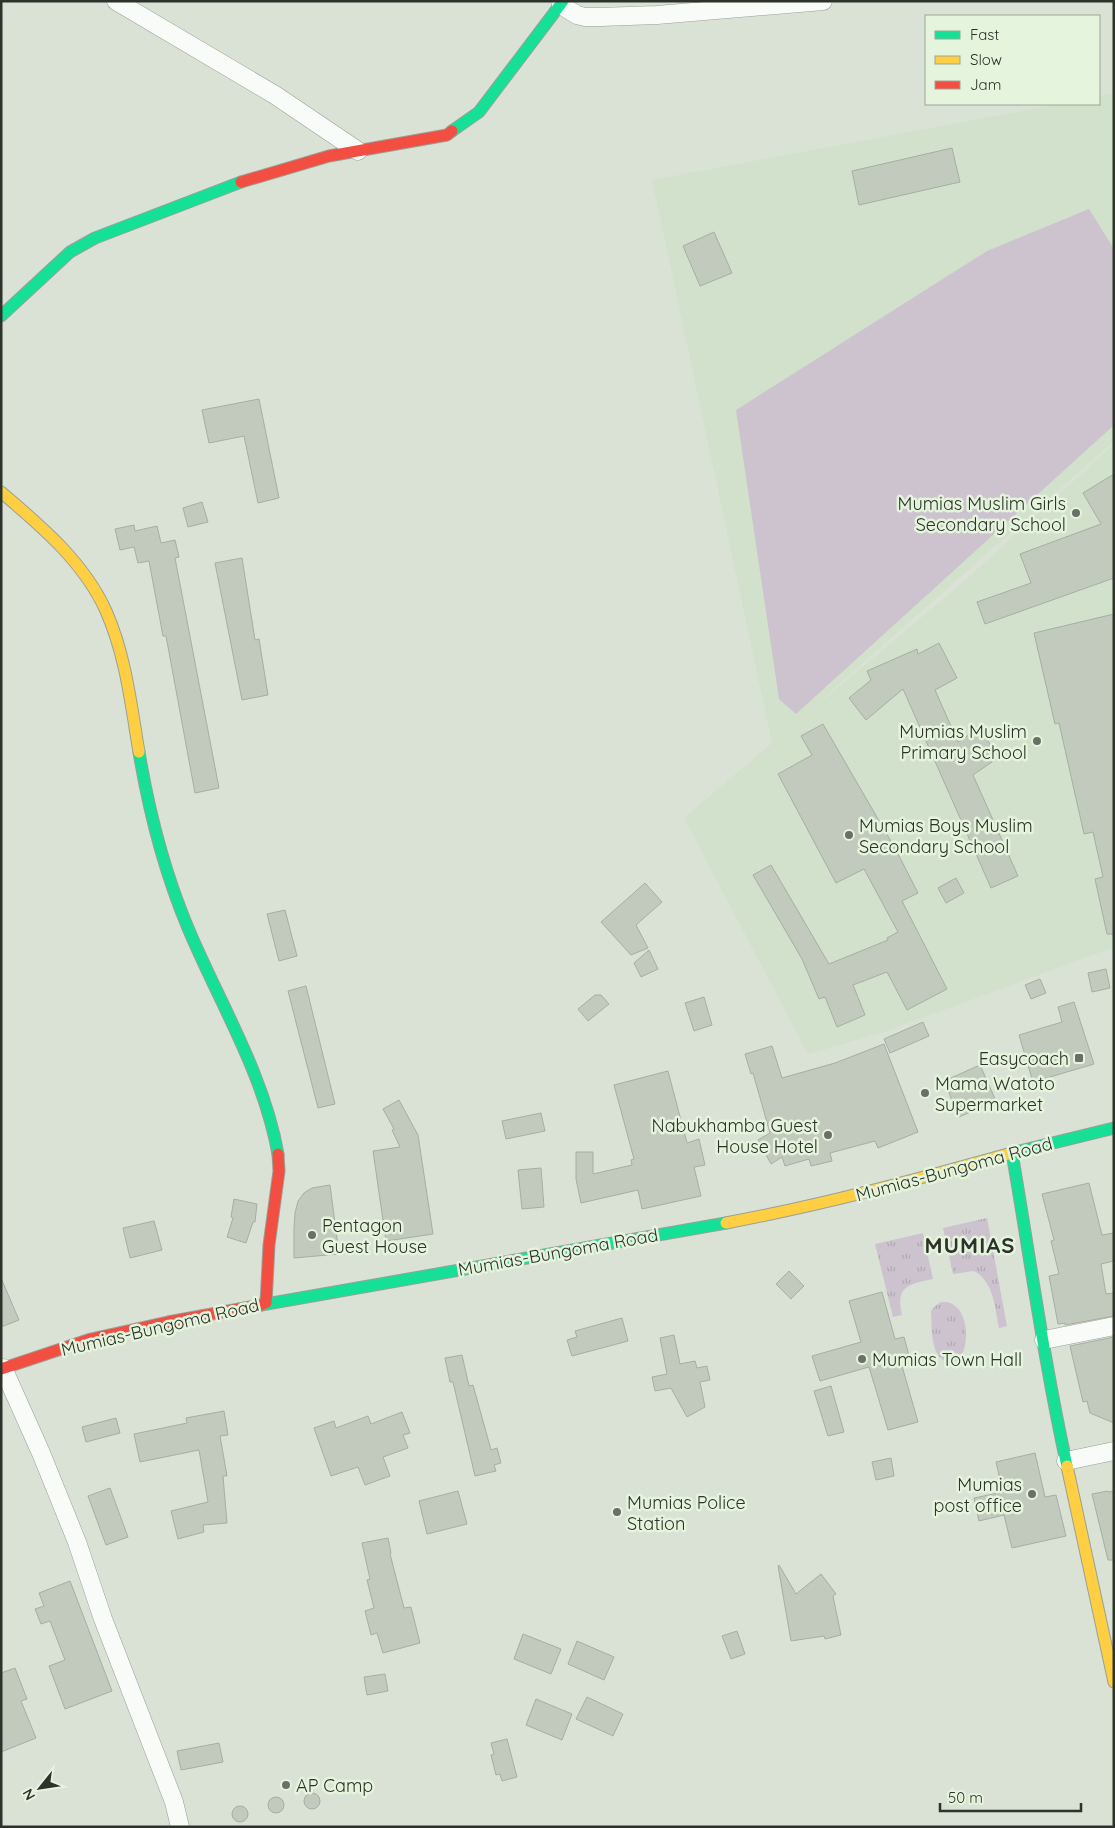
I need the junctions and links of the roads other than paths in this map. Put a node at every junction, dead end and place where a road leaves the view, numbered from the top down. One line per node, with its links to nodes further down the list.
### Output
1 (116, 1): 4 (street)
2 (823, 1): 3 (street)
3 (562, 3): 4 (street)
4 (358, 151): 5 (street)
5 (1, 316)
6 (1, 492): 9 (street)
7 (1114, 1128): 8 (street, Mumias-Bungoma Road)
8 (1012, 1153): 9 (street, Mumias-Bungoma Road); 11 (street)
9 (266, 1303): 12 (street, Mumias-Bungoma Road)
10 (1114, 1326): 11 (street)
11 (1044, 1340): 14 (street)
12 (2, 1369): 16 (street)
13 (1114, 1451): 14 (street)
14 (1066, 1461): 15 (street)
15 (1114, 1682)
16 (180, 1827)

